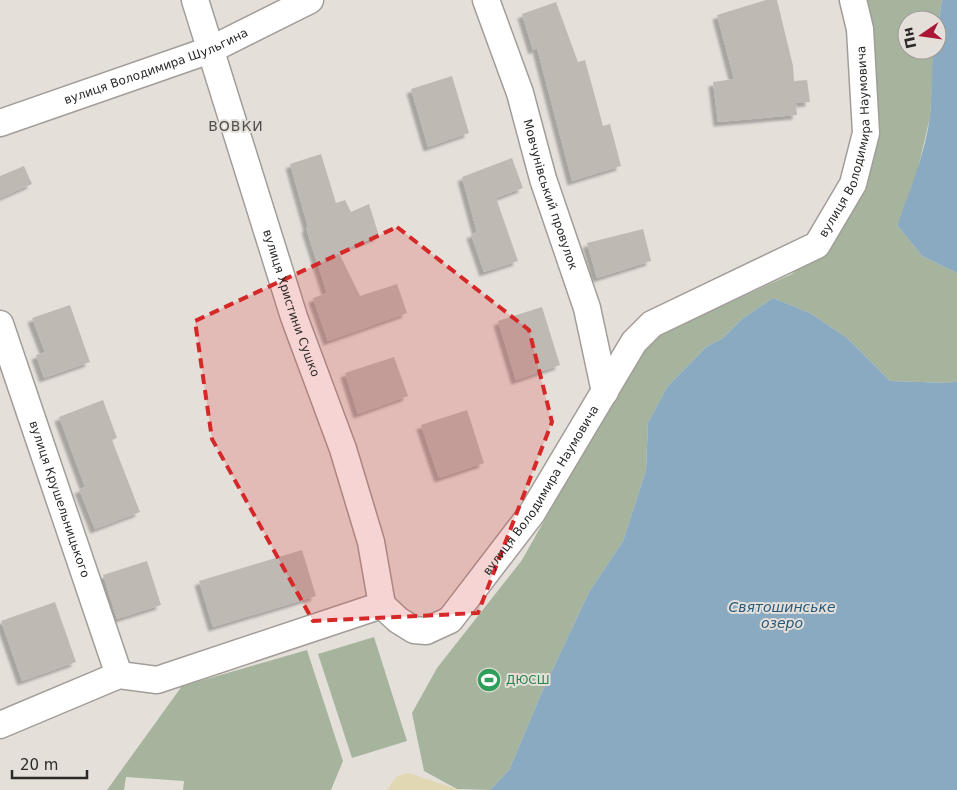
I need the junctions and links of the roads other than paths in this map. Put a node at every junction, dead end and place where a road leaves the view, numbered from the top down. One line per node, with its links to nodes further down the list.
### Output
1 (194, 0): 5 (street, вулиця Христини Сушко)
2 (310, 0): 5 (street, вулиця Володимира Шульгина)
3 (486, 0): 8 (street, Мовчунівський провулок)
4 (853, 0): 8 (street, вулиця Володимира Наумовича)
5 (210, 50): 6 (street, вулиця Володимира Шульгина); 9 (street, вулиця Христини Сушко)
6 (0, 123)
7 (0, 324): 10 (street, вулиця Крушельницького)
8 (605, 392): 9 (street, вулиця Володимира Наумовича)
9 (382, 605): 10 (street)
10 (119, 675): 11 (street)
11 (0, 725)

